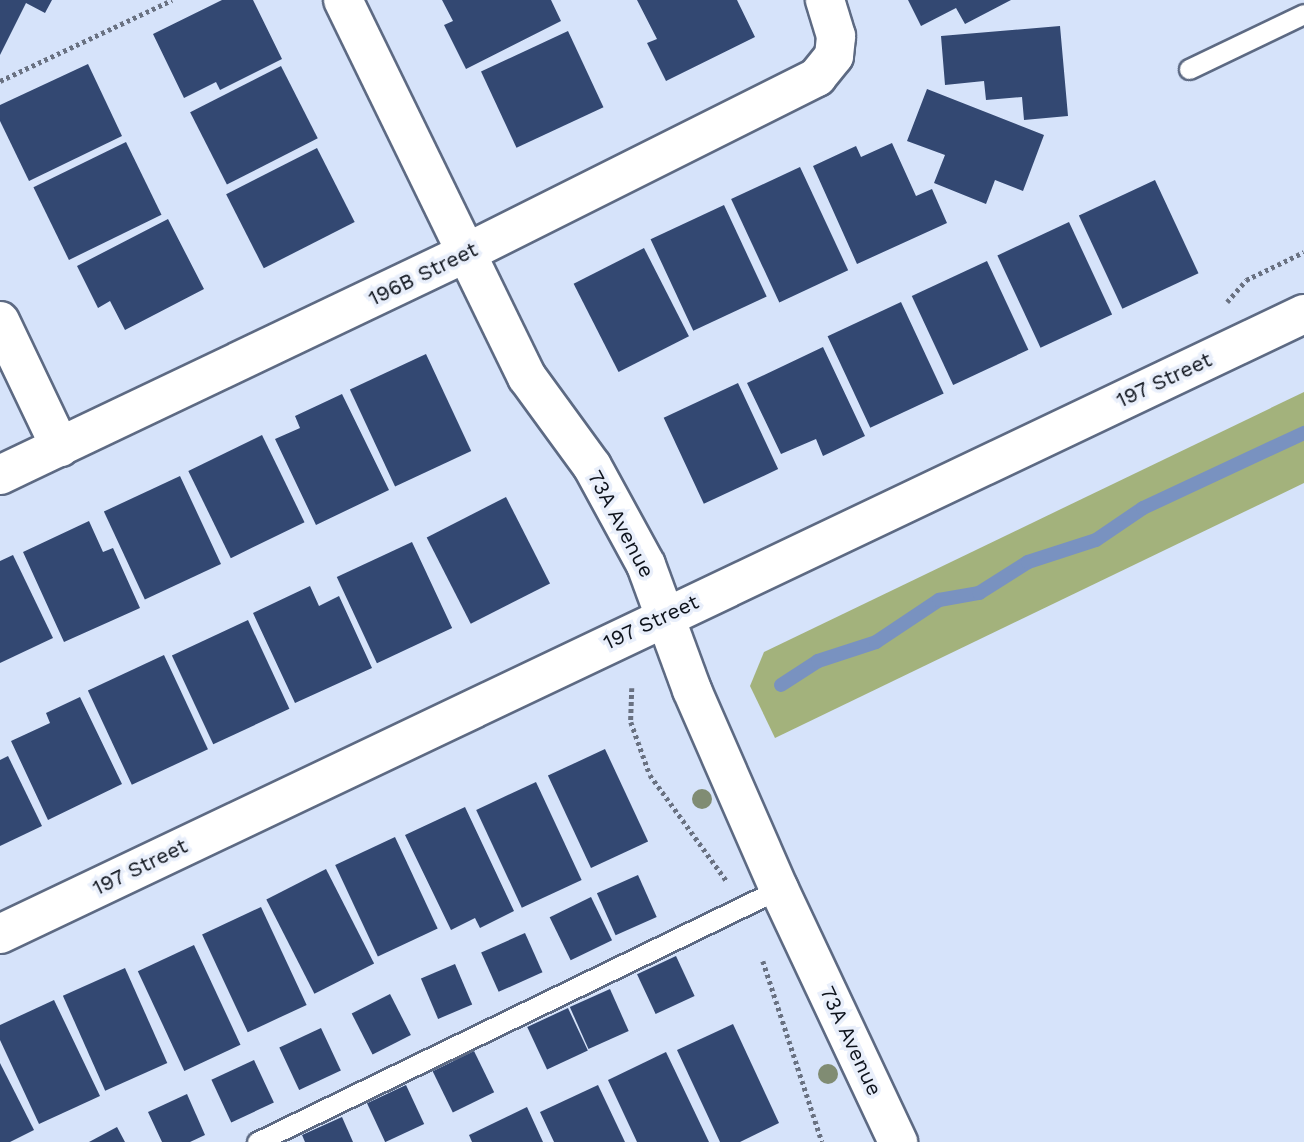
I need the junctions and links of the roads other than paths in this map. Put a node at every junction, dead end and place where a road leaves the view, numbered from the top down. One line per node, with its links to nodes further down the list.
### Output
1 (343, 0): 5 (street, 73A Avenue)
2 (825, 0): 5 (street, 196B Street)
3 (1304, 14): 4 (lane)
4 (1189, 69)
5 (464, 254): 8 (street, 196B Street); 10 (street, 73A Avenue)
6 (1304, 314): 10 (street, 197 Street)
7 (0, 321): 8 (street)
8 (60, 447): 9 (street, 196B Street)
9 (0, 475)
10 (664, 616): 11 (street, 73A Avenue); 12 (street, 197 Street)
11 (779, 889): 13 (lane); 14 (street, 73A Avenue)
12 (0, 934)
13 (257, 1142)
14 (898, 1142)

